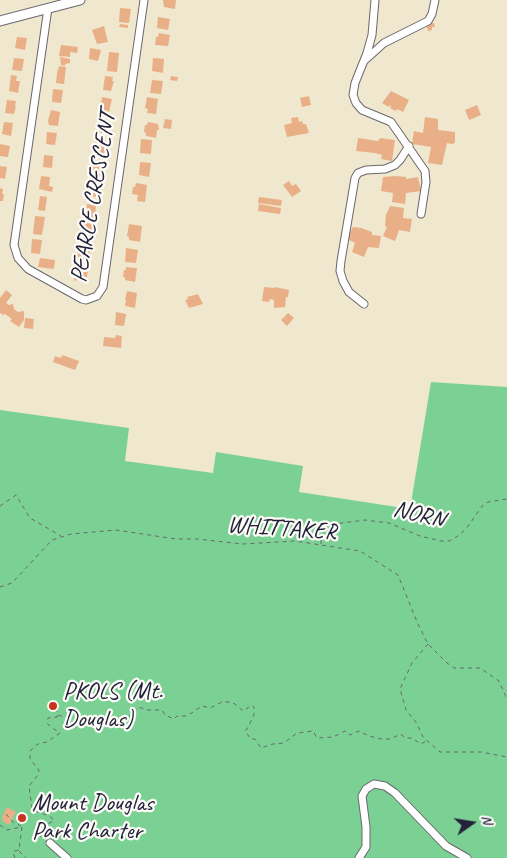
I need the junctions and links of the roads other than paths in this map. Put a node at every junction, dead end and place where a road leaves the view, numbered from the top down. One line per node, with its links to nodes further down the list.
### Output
1 (80, 0): 5 (main road)
2 (144, 0): 5 (street, PEARCE CRESCENT)
3 (375, 0): 7 (street)
4 (435, 0): 7 (street)
5 (48, 8): 6 (main road)
6 (0, 21)
7 (364, 61): 8 (street)
8 (409, 146): 9 (street); 10 (street)
9 (421, 214)
10 (364, 304)
11 (50, 843): 12 (street)
12 (67, 858)
13 (359, 858): 14 (street)
14 (467, 858)

